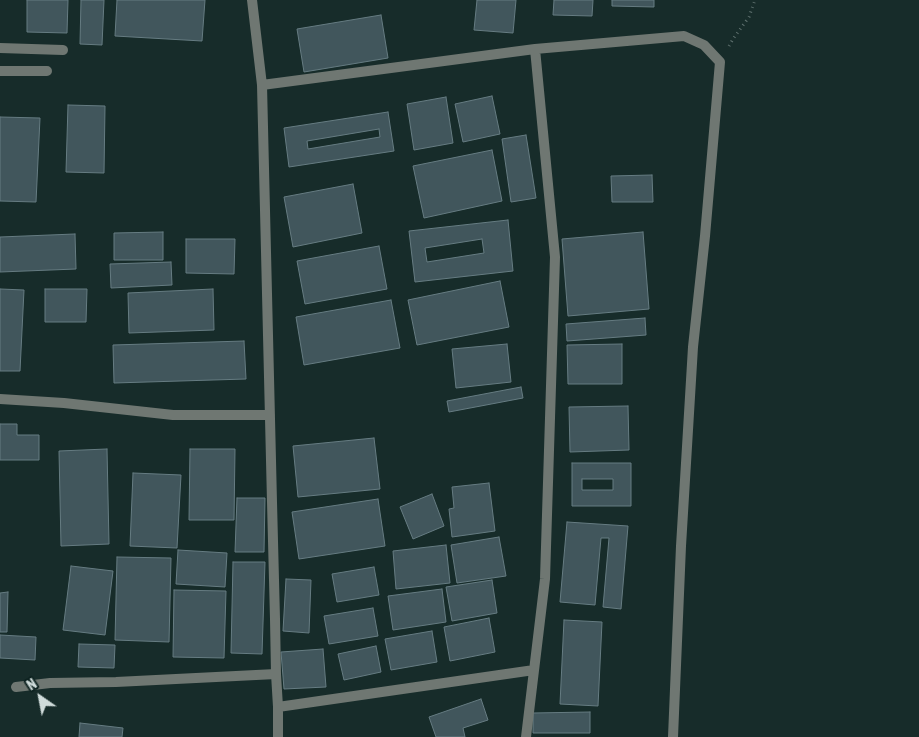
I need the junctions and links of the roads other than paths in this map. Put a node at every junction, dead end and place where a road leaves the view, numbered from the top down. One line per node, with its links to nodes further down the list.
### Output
1 (252, 0): 7 (street)
2 (0, 48): 4 (street)
3 (535, 49): 7 (street); 10 (street); 16 (street)
4 (63, 50)
5 (0, 71): 6 (street)
6 (47, 71)
7 (262, 85): 9 (street)
8 (0, 399): 9 (street)
9 (270, 415): 11 (street)
10 (534, 670): 13 (street); 15 (street)
11 (276, 674): 12 (street); 13 (street)
12 (16, 687)
13 (278, 707): 14 (street)
14 (278, 737)
15 (526, 737)
16 (673, 737)

